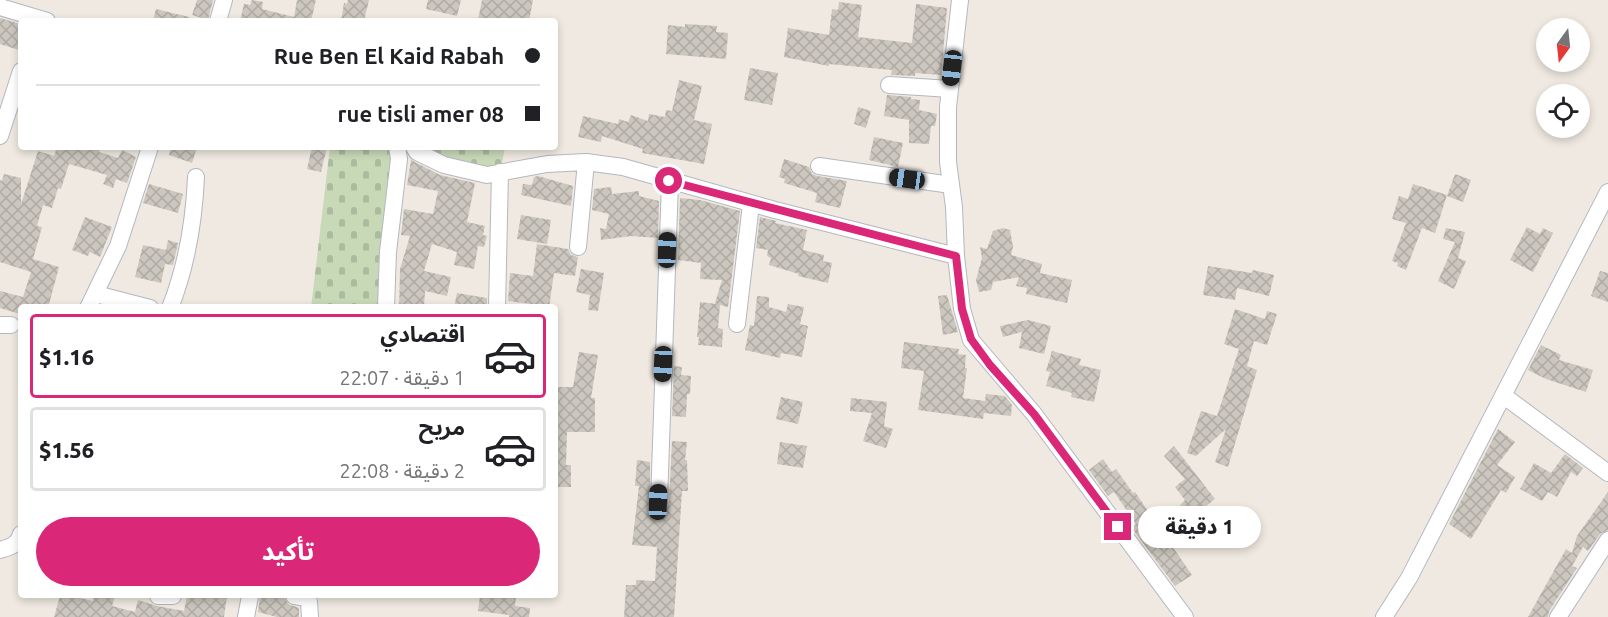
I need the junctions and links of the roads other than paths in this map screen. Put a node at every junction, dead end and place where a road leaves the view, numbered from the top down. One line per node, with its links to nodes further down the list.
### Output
1 (224, 0): 5 (street)
2 (960, 0): 8 (street)
3 (0, 7): 4 (street)
4 (35, 18)
5 (219, 18)
6 (18, 80): 9 (street)
7 (890, 85): 8 (street)
8 (950, 89): 18 (street)
9 (0, 136)
10 (149, 150): 23 (street)
11 (398, 150): 26 (street)
12 (416, 150): 15 (street)
13 (586, 162): 15 (street); 17 (street); 21 (street)
14 (819, 166): 18 (street)
15 (500, 172): 27 (street)
16 (196, 177): 25 (street)
17 (669, 181): 20 (street); 31 (street)
18 (951, 185): 22 (street)
19 (1608, 192): 29 (street)
20 (751, 204): 22 (street); 28 (street)
21 (578, 247)
22 (956, 256): 37 (street)
23 (92, 301): 24 (street)
24 (120, 304)
25 (172, 304)
26 (386, 304)
27 (497, 304)
28 (737, 324)
29 (1504, 396): 30 (street); 38 (street)
30 (1608, 472)
31 (658, 502)
32 (1608, 540): 39 (street)
33 (250, 598): 35 (street)
34 (305, 598): 36 (street)
35 (246, 617)
36 (309, 617)
37 (1185, 617)
38 (1384, 617)
39 (1558, 617)

